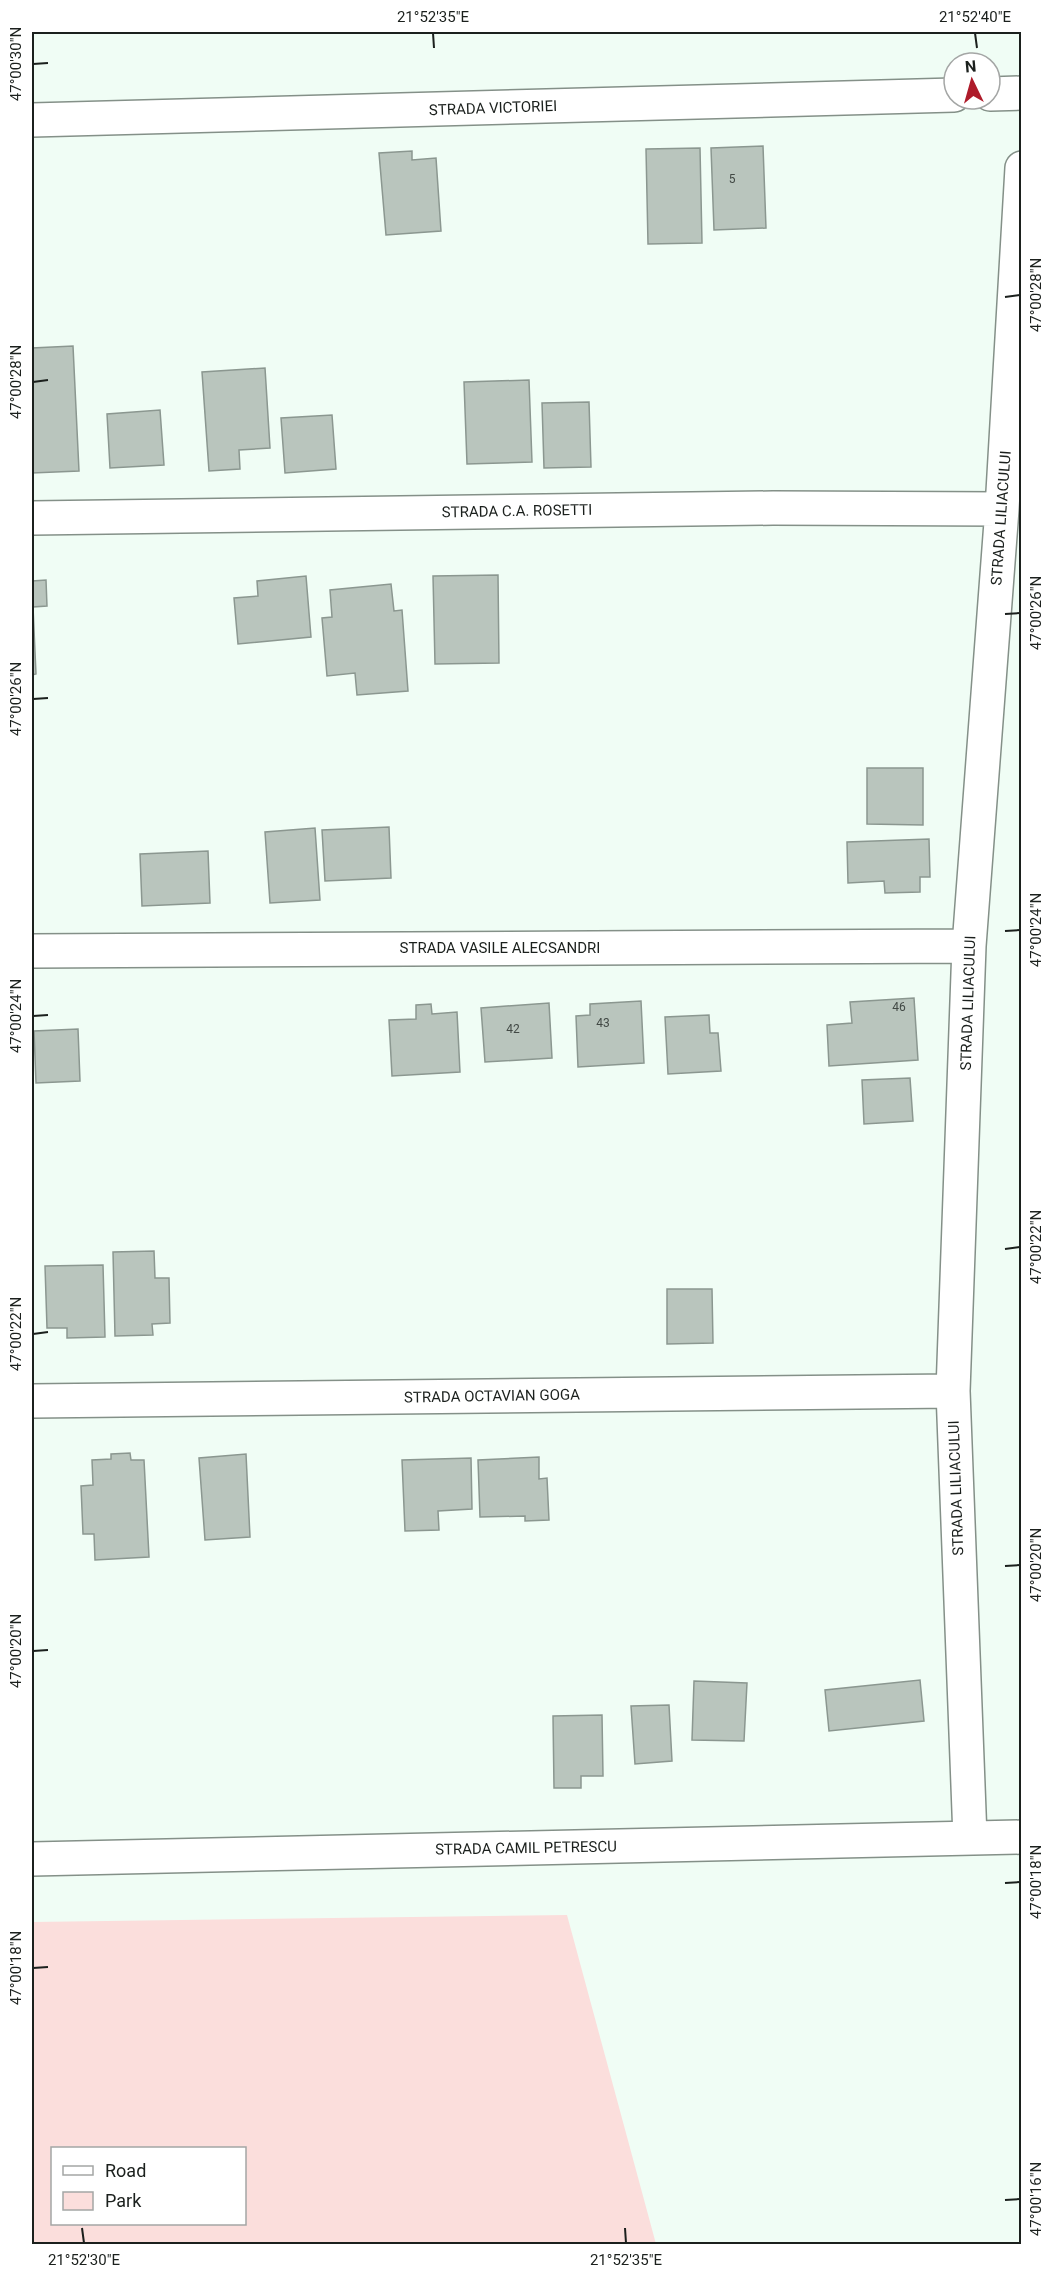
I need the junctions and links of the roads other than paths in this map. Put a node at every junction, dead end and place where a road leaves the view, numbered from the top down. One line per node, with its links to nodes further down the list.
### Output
1 (1022, 93): 2 (street)
2 (1002, 94)
3 (942, 95): 4 (street, STRADA VICTORIEI)
4 (32, 120)
5 (1022, 168): 6 (street, STRADA LILIACULUI)
6 (1002, 509): 7 (street, STRADA C.A. ROSETTI); 8 (street, STRADA LILIACULUI)
7 (32, 518)
8 (969, 946): 9 (street, STRADA VASILE ALECSANDRI); 10 (street, STRADA LILIACULUI)
9 (32, 951)
10 (952, 1391): 11 (street, STRADA OCTAVIAN GOGA); 13 (street, STRADA LILIACULUI)
11 (32, 1401)
12 (1022, 1837): 13 (street, STRADA CAMIL PETRESCU)
13 (970, 1838): 14 (street, STRADA CAMIL PETRESCU)
14 (32, 1859)

